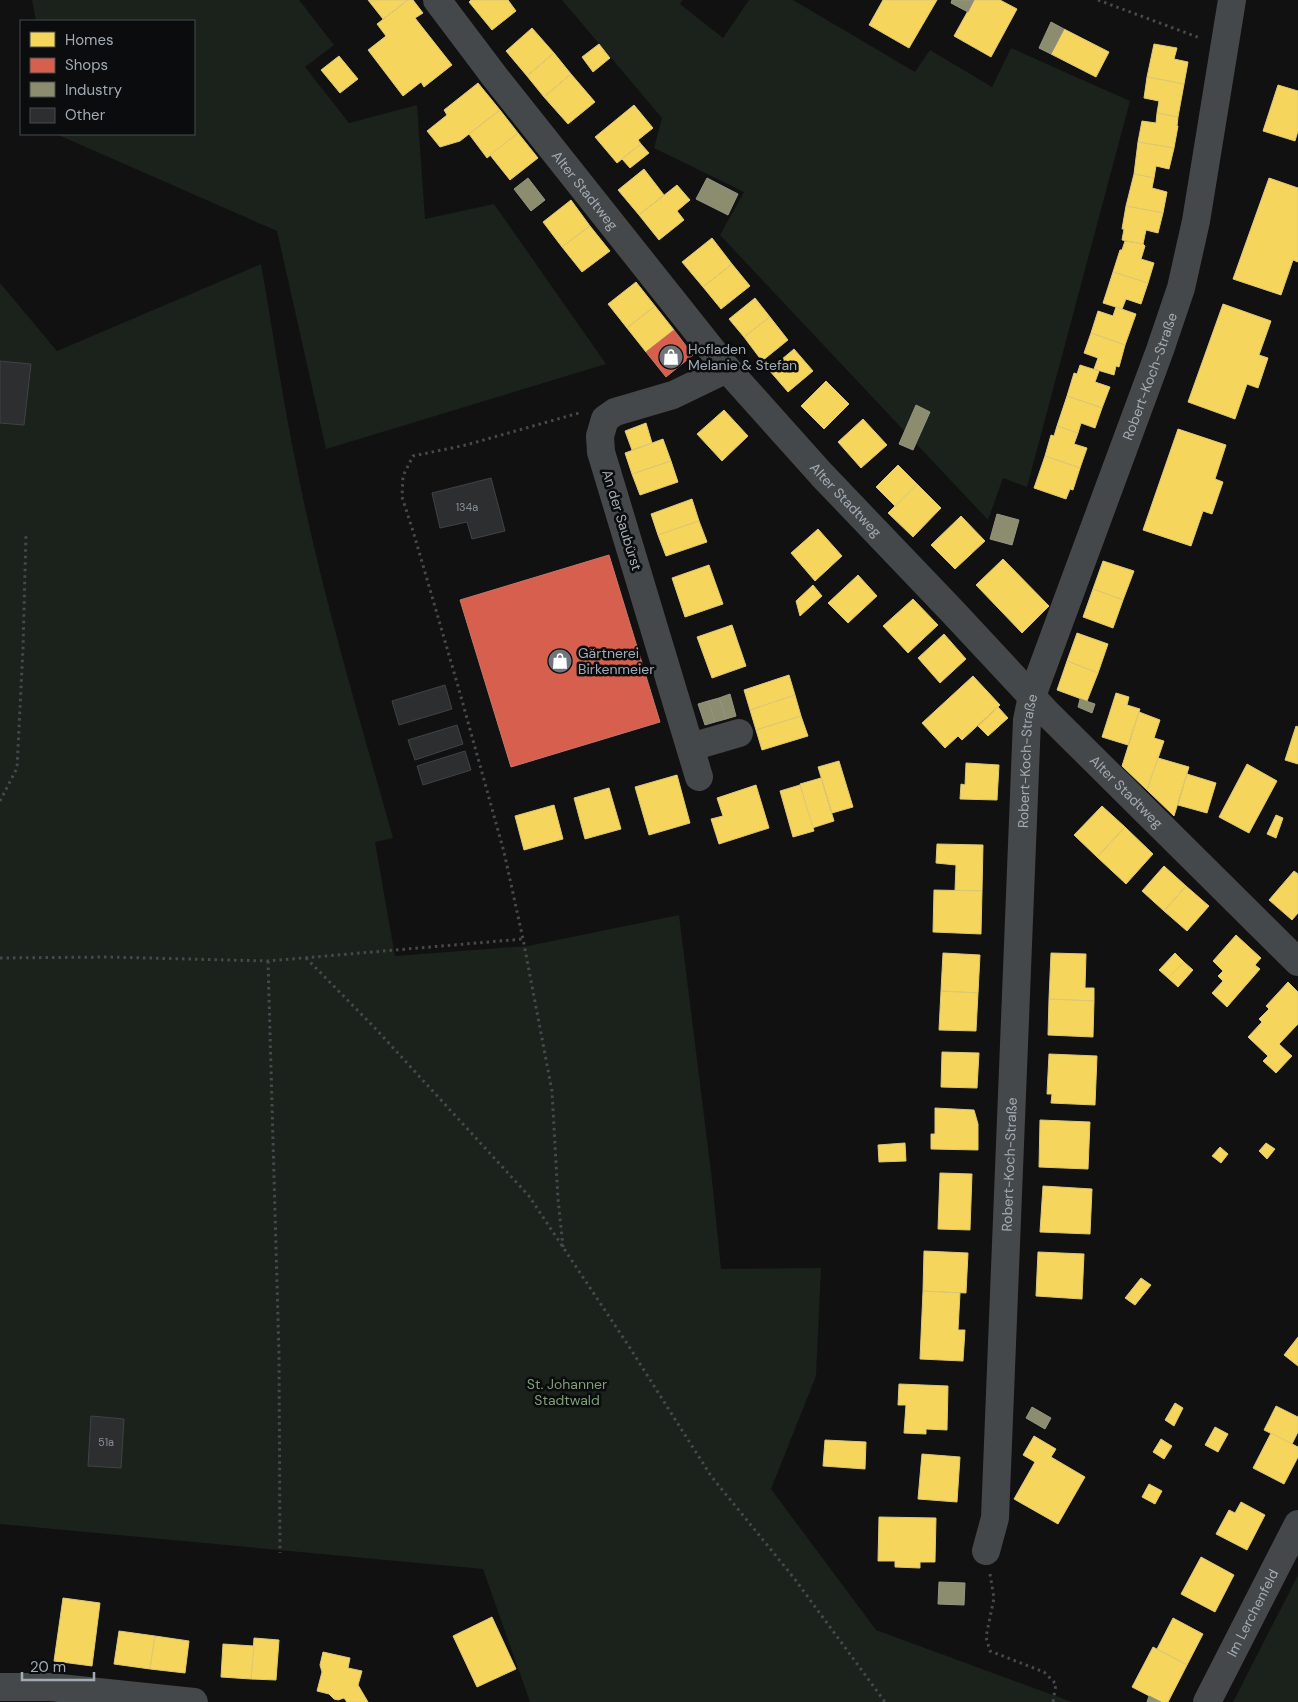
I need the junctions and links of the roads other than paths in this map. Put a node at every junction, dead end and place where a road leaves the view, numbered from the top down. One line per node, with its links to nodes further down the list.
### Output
1 (437, 0): 3 (street, Alter Stadtweg)
2 (1232, 0): 4 (street, Robert-Koch-Straße)
3 (727, 369): 4 (street, Alter Stadtweg); 6 (street, An der Saubürst)
4 (1032, 696): 8 (street, Alter Stadtweg); 10 (street, Robert-Koch-Straße)
5 (739, 733): 6 (street)
6 (690, 747): 7 (street, An der Saubürst)
7 (699, 778)
8 (1298, 962)
9 (1298, 1524): 13 (street, Im Lerchenfeld)
10 (986, 1551)
11 (0, 1687): 12 (street)
12 (194, 1702)
13 (1207, 1702)

